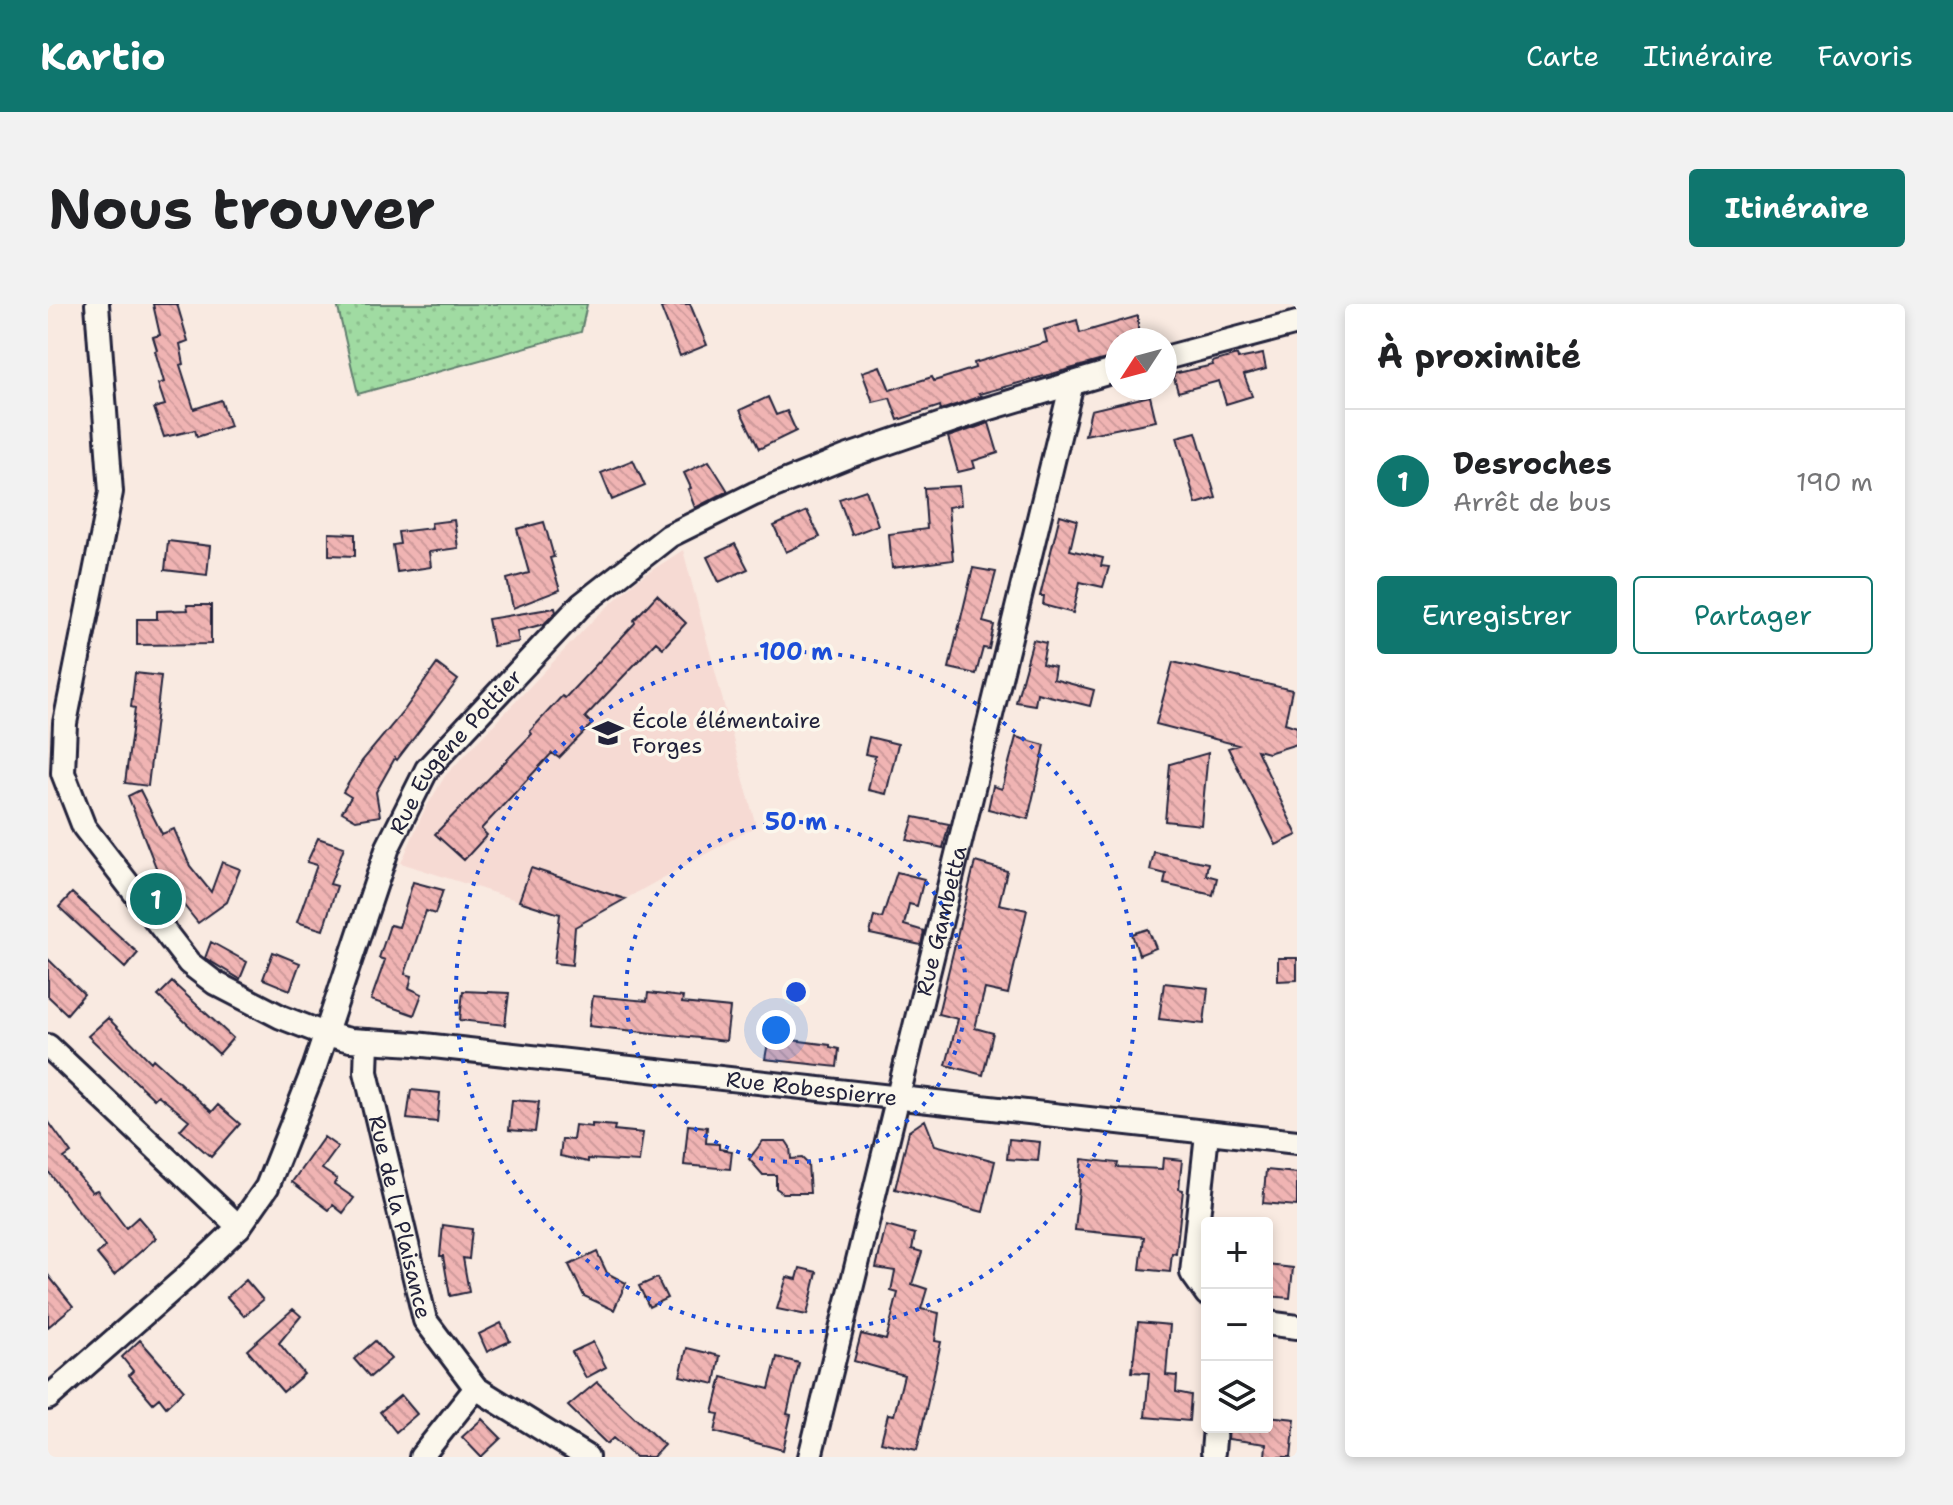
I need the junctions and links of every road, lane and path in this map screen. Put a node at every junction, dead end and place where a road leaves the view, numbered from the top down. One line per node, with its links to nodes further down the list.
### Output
1 (97, 304): 6 (street, Rue Robespierre)
2 (1295, 324): 3 (street)
3 (1177, 355)
4 (1105, 373): 5 (street, Rue Eugène Pottier)
5 (1072, 383): 6 (street, Rue Eugène Pottier); 9 (street, Rue Gambetta)
6 (325, 1034): 7 (street, Rue Robespierre); 12 (street, Rue Eugène Pottier)
7 (367, 1041): 9 (street, Rue Robespierre); 16 (street, Rue de la Plaisance)
8 (48, 1046): 12 (street)
9 (898, 1097): 10 (street, Rue Robespierre); 22 (street, Rue Gambetta)
10 (1207, 1134): 11 (street, Rue Robespierre); 13 (street)
11 (1297, 1142)
12 (239, 1227): 17 (street, Rue Eugène Pottier)
13 (1203, 1289)
14 (1273, 1324): 15 (street)
15 (1297, 1327)
16 (476, 1388): 20 (street); 21 (street, Rue de la Plaisance)
17 (48, 1398)
18 (1215, 1433): 19 (street)
19 (1213, 1452)
20 (421, 1457)
21 (587, 1457)
22 (810, 1457)

